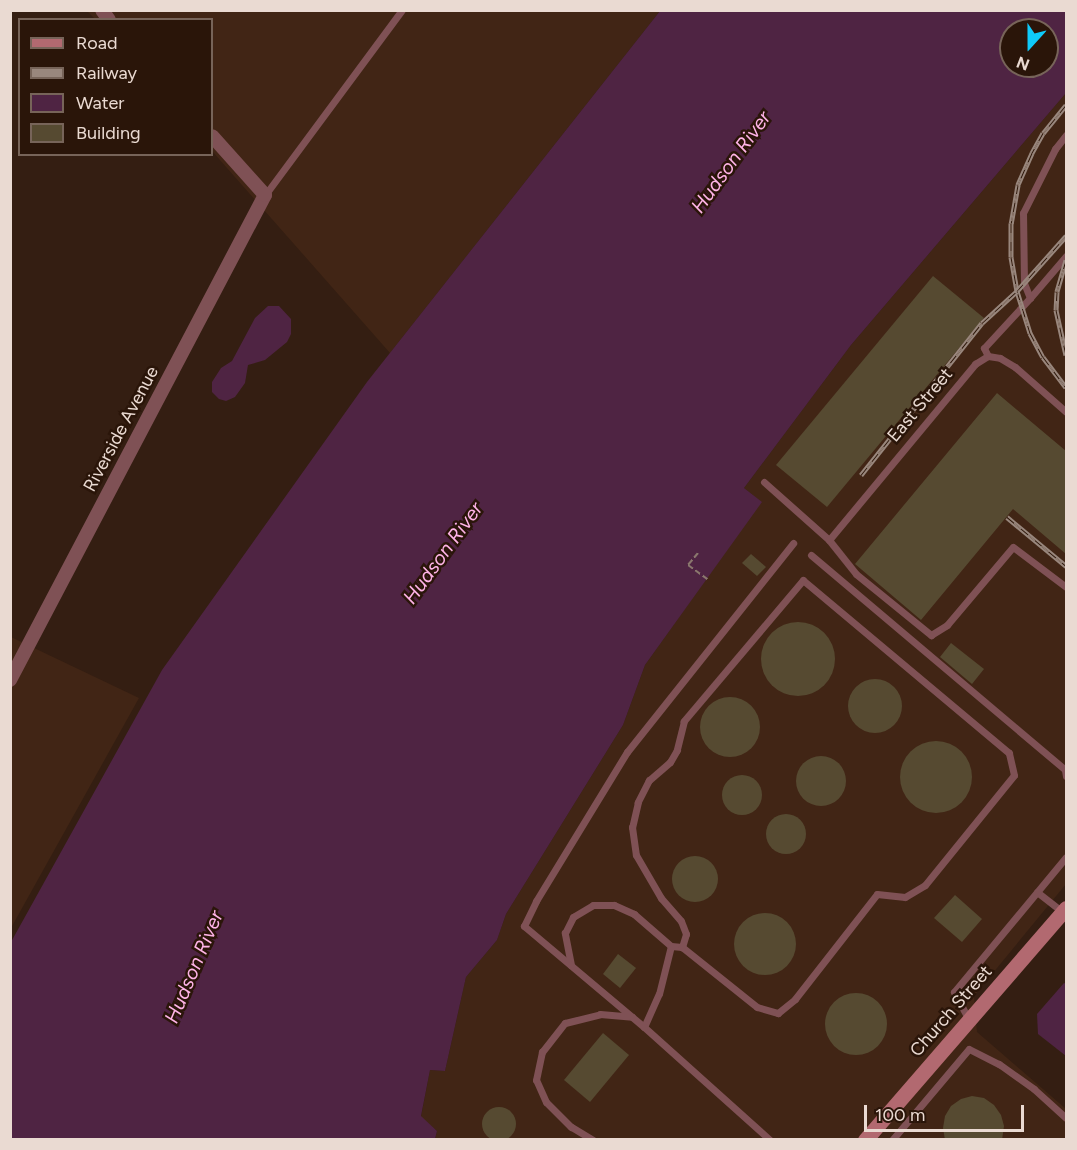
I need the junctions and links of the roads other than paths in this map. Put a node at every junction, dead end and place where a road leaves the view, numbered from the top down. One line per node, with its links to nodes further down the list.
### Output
1 (402, 10): 4 (lane, Riverside Avenue)
2 (1066, 135): 6 (lane)
3 (213, 137): 4 (street)
4 (265, 195): 14 (street, Riverside Avenue)
5 (1066, 256): 6 (lane)
6 (1030, 298): 7 (lane)
7 (988, 356): 8 (lane); 10 (lane, East Street)
8 (1066, 412)
9 (764, 482): 10 (lane)
10 (829, 540): 13 (lane)
11 (793, 543): 21 (lane)
12 (811, 555): 15 (lane)
13 (1066, 587)
14 (10, 680)
15 (1066, 776)
16 (1066, 857): 17 (lane)
17 (1037, 892): 18 (lane); 23 (lane)
18 (1065, 910): 23 (street, Church Street)
19 (671, 946): 20 (lane); 21 (lane); 24 (lane)
20 (682, 947): 20 (lane)
21 (571, 966): 22 (lane)
22 (632, 1017): 24 (lane); 26 (lane)
23 (969, 1020): 28 (street, Church Street)
24 (644, 1027): 27 (lane)
25 (1066, 1118): 29 (lane)
26 (593, 1140)
27 (770, 1140)
28 (865, 1140)
29 (892, 1140)

